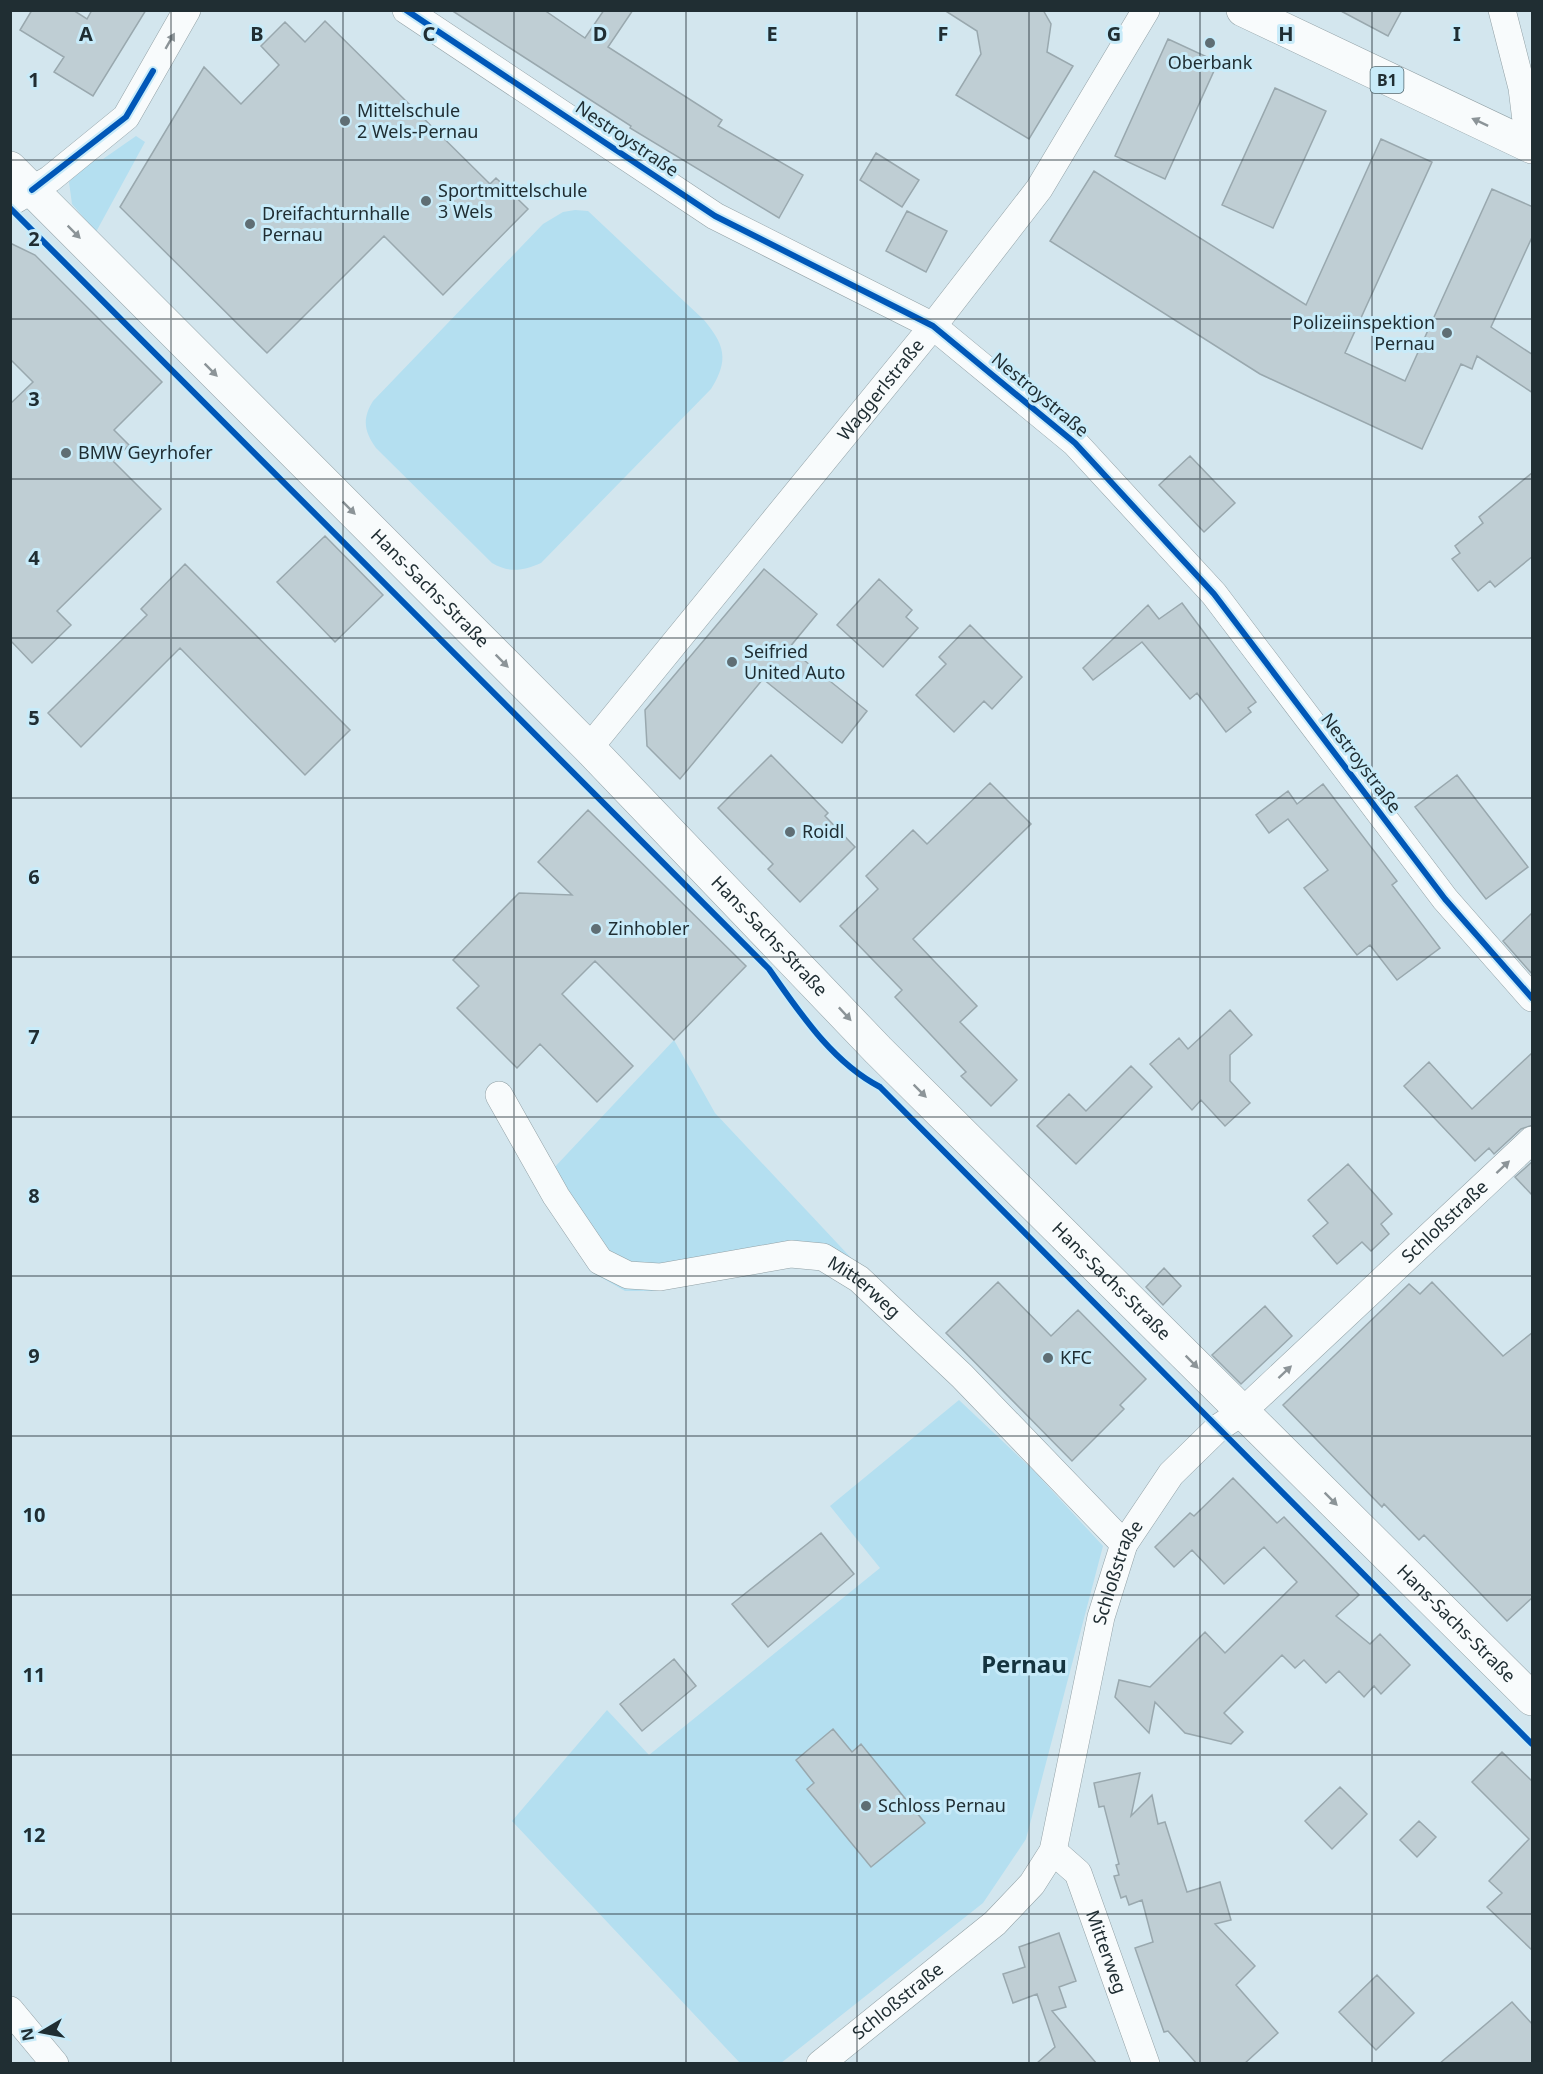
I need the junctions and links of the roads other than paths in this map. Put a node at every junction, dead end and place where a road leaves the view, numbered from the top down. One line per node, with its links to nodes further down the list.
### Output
1 (187, 10): 7 (street, one-way to 1)
2 (406, 10): 8 (street, Nestroystraße)
3 (1146, 10): 8 (street, Waggerlstraße)
4 (1243, 10): 6 (main road, B1, one-way to 4)
5 (1502, 10): 6 (street)
6 (1531, 146)
7 (18, 187): 9 (main road, Hans-Sachs-Straße, one-way to 9)
8 (933, 326): 9 (street, Waggerlstraße); 10 (street, Nestroystraße)
9 (589, 748): 13 (main road, Hans-Sachs-Straße, one-way to 13)
10 (1533, 998)
11 (499, 1095): 14 (street, Mitterweg)
12 (1533, 1140): 13 (street, Schloßstraße, one-way to 12)
13 (1242, 1412): 14 (street, Schloßstraße); 15 (main road, Hans-Sachs-Straße, one-way to 15)
14 (1124, 1544): 16 (street, Schloßstraße)
15 (1533, 1699)
16 (1053, 1851): 19 (street, Schloßstraße); 20 (street, Mitterweg)
17 (10, 2010): 18 (street)
18 (55, 2064)
19 (820, 2064)
20 (1146, 2064)

